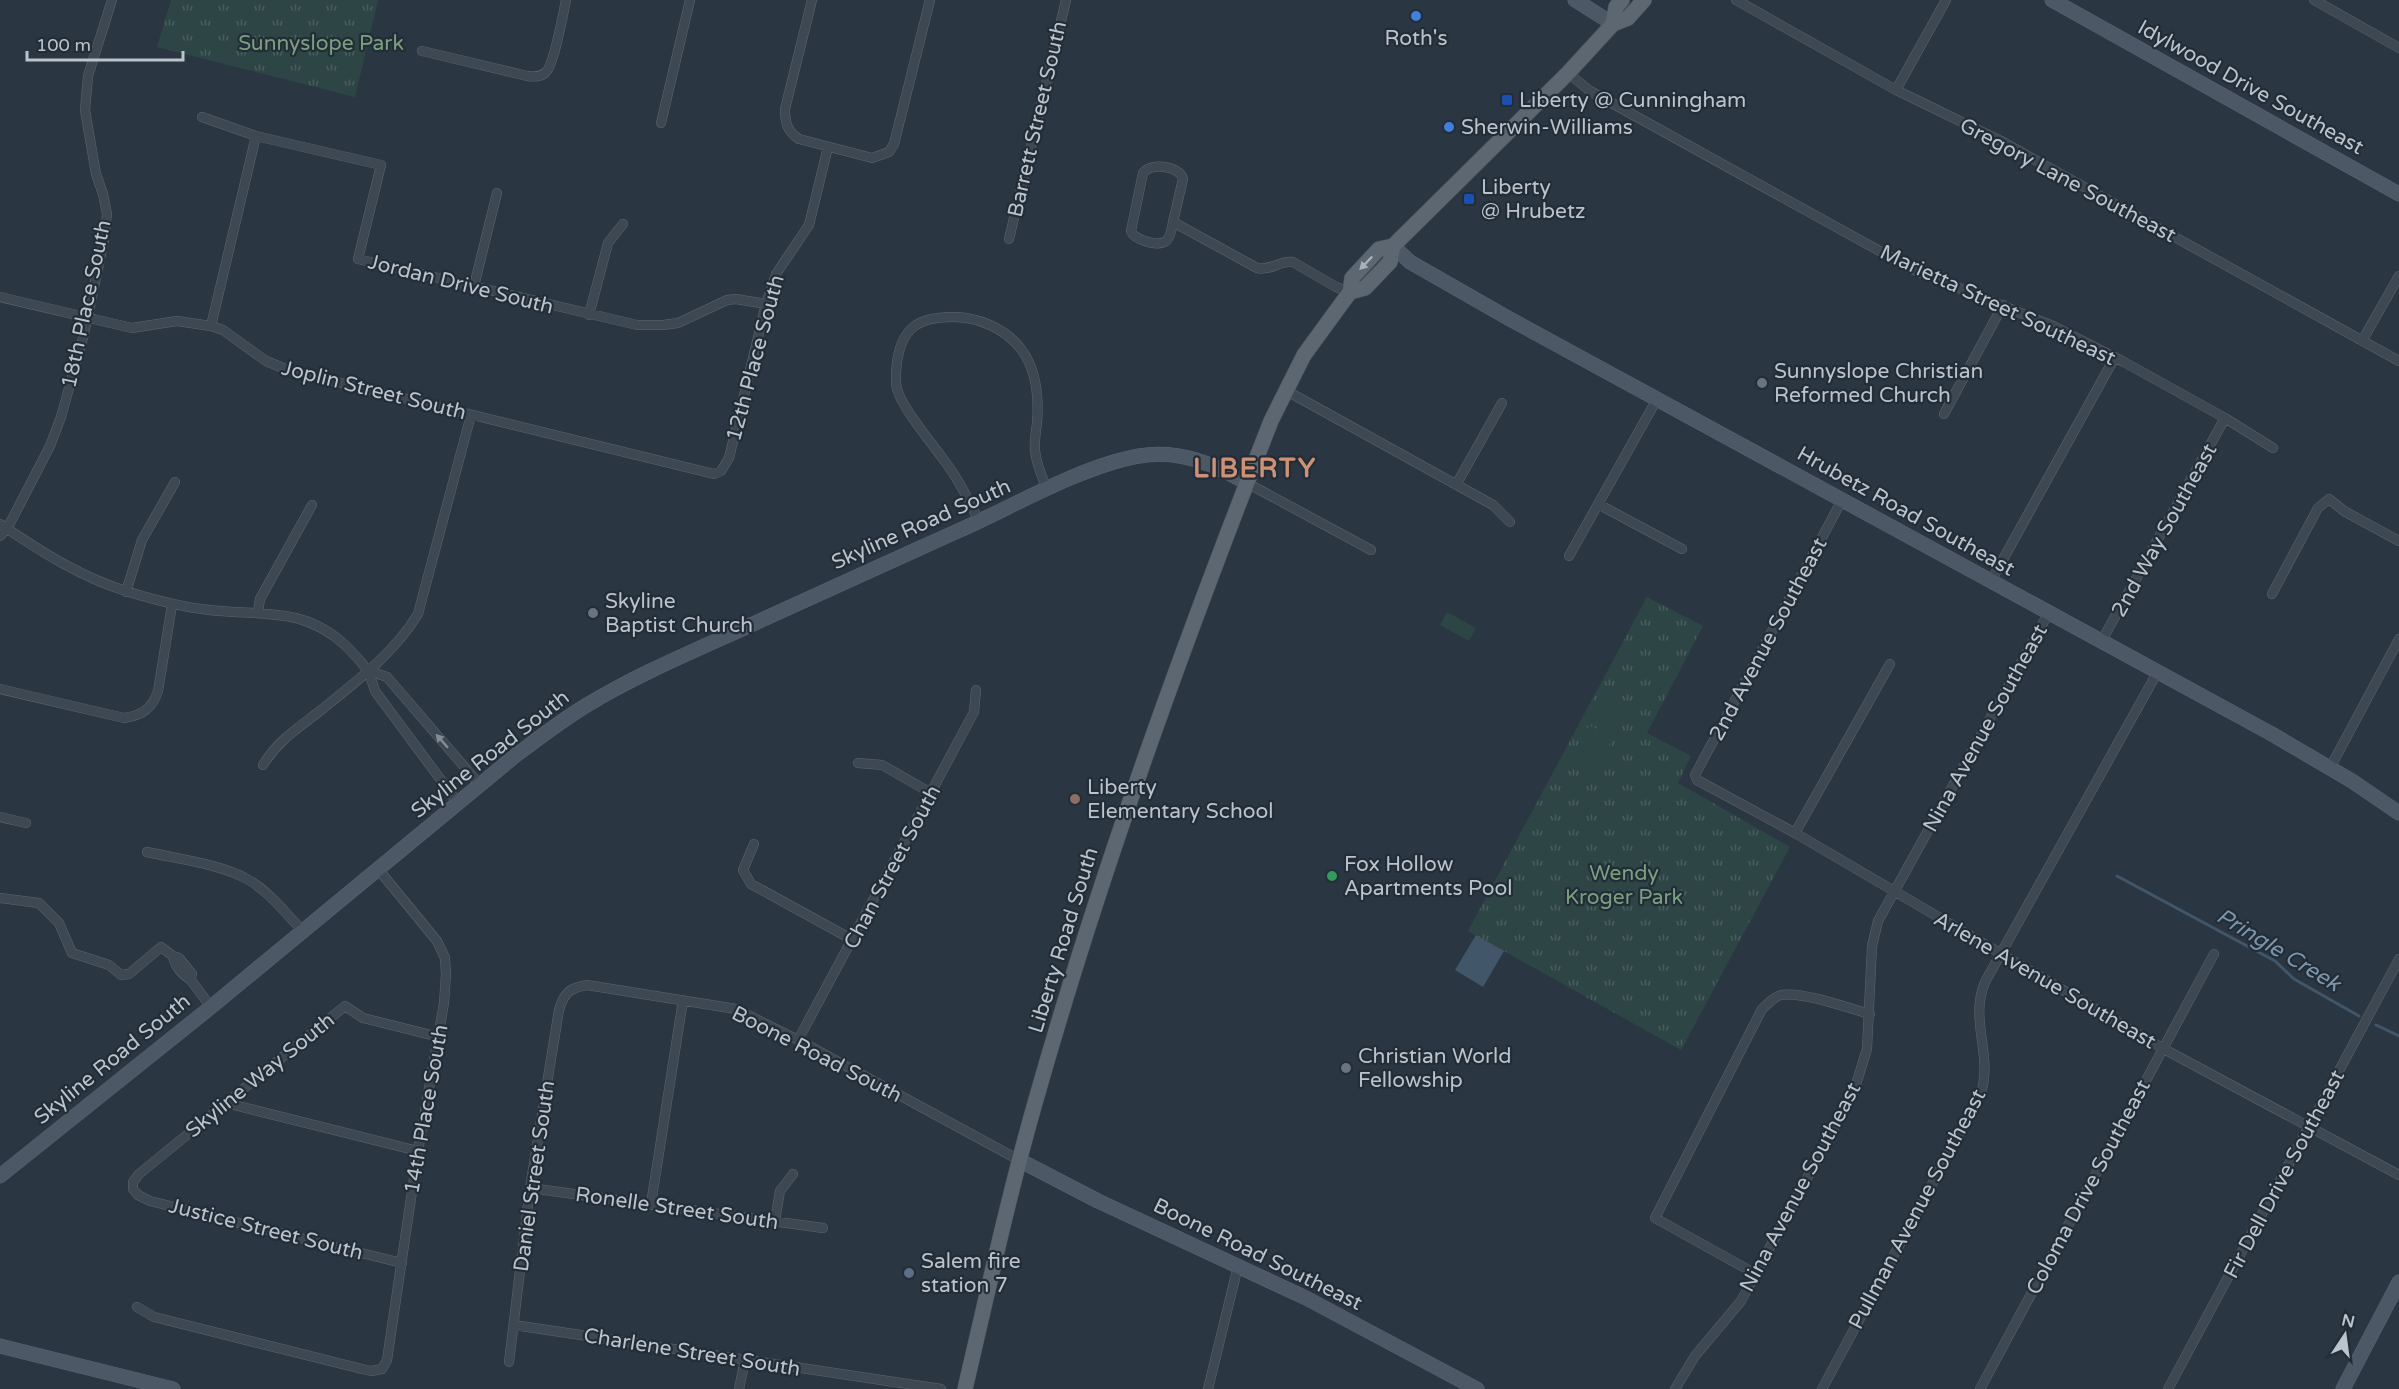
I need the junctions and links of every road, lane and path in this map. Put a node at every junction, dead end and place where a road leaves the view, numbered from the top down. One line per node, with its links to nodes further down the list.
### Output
1 (112, 0): 36 (street, 18th Place South)
2 (566, 0): 16 (street)
3 (690, 0): 20 (street)
4 (812, 0): 22 (street)
5 (930, 0): 22 (street)
6 (1066, 0): 27 (street, Barrett Street South)
7 (1575, 0): 14 (street)
8 (1622, 0): 14 (main road, Liberty Road South)
9 (1644, 0): 14 (main road, Liberty Road South)
10 (1736, 0): 18 (street, Gregory Lane Southeast)
11 (1946, 0): 18 (street)
12 (2052, 0): 24 (street, Idylwood Drive Southeast)
13 (2314, 0): 15 (street)
14 (1613, 24): 17 (main road, Liberty Road South)
15 (2399, 48)
16 (422, 51)
17 (1568, 73): 28 (main road, Liberty Road South); 34 (street, Marietta Street Southeast)
18 (1896, 90): 38 (street, Gregory Lane Southeast)
19 (202, 117): 21 (street, Jordan Drive South)
20 (661, 123)
21 (256, 136): 30 (street, Jordan Drive South); 37 (street)
22 (828, 147): 33 (street, 12th Place South)
23 (497, 193): 30 (street)
24 (2399, 194)
25 (1173, 222): 25 (street); 31 (street)
26 (623, 224): 35 (street)
27 (1009, 239)
28 (1393, 246): 31 (main road, Liberty Road South); 42 (street, Hrubetz Road Southeast)
29 (2399, 276): 38 (street)
30 (474, 286): 35 (street, Jordan Drive South)
31 (1350, 292): 41 (main road, Liberty Road South)
32 (0, 297): 36 (street, Joplin Street South)
33 (766, 304): 35 (street, Jordan Drive South); 48 (street, 12th Place South)
34 (2003, 305): 39 (street, Marietta Street Southeast); 44 (street)
35 (589, 315)
36 (87, 318): 37 (street, Joplin Street South); 58 (street, 18th Place South)
37 (211, 326): 45 (street, Joplin Street South)
38 (2362, 340): 40 (street, Gregory Lane Southeast)
39 (2115, 357): 46 (street, Marietta Street Southeast); 63 (street)
40 (2399, 361)
41 (1285, 390): 50 (main road, Liberty Road South); 51 (street)
42 (1657, 399): 53 (street, Hrubetz Road Southeast); 54 (street)
43 (1502, 403): 51 (street)
44 (1944, 414)
45 (471, 415): 48 (street, Joplin Street South); 72 (street)
46 (2226, 418): 47 (street, Marietta Street Southeast); 70 (street, 2nd Way Southeast)
47 (2273, 448)
48 (721, 471)
49 (175, 482): 64 (street)
50 (1247, 483): 52 (street, Skyline Road South); 61 (street); 107 (main road, Liberty Road South)
51 (1456, 485): 57 (street)
52 (1047, 489): 56 (street, Skyline Road South); 56 (street)
53 (1842, 500): 63 (street, Hrubetz Road Southeast); 79 (street, 2nd Avenue Southeast)
54 (1598, 504): 60 (street); 62 (street)
55 (312, 505): 67 (street)
56 (979, 521): 80 (street, Skyline Road South)
57 (1510, 522)
58 (2, 530): 64 (street)
59 (2399, 541): 65 (street)
60 (1682, 549)
61 (1371, 550)
62 (1569, 556)
63 (1991, 581): 68 (street, Hrubetz Road Southeast)
64 (126, 592): 66 (street)
65 (2272, 594)
66 (172, 604): 67 (street); 74 (street)
67 (258, 612): 72 (street)
68 (2049, 614): 70 (street, Hrubetz Road Southeast); 90 (street, Nina Avenue Southeast)
69 (2399, 639): 78 (street)
70 (2102, 642): 73 (street, Hrubetz Road Southeast)
71 (1890, 664): 86 (street)
72 (369, 671): 77 (street); 80 (street, one-way to 72); 82 (street)
73 (2157, 673): 78 (street, Hrubetz Road Southeast); 94 (street, Pullman Avenue Southeast)
74 (0, 689)
75 (976, 690): 81 (street, Chan Street South)
76 (858, 763): 81 (street)
77 (263, 765)
78 (2330, 768): 83 (street, Hrubetz Road Southeast)
79 (1694, 778): 86 (street, Arlene Avenue Southeast)
80 (480, 785): 82 (street, Skyline Road South)
81 (931, 794): 93 (street, Chan Street South)
82 (458, 803): 89 (street, Skyline Road South)
83 (2399, 813)
84 (0, 817): 85 (street)
85 (26, 823)
86 (1795, 833): 90 (street, Arlene Avenue Southeast)
87 (754, 843): 93 (street)
88 (147, 852): 92 (street)
89 (378, 869): 92 (street, Skyline Road South); 101 (street, 14th Place South)
90 (1895, 892): 94 (street, Arlene Avenue Southeast); 100 (street, Nina Avenue Southeast)
91 (0, 898): 99 (street)
92 (302, 930): 99 (street, Skyline Road South)
93 (853, 940): 102 (street, Chan Street South)
94 (2000, 952): 103 (street, Arlene Avenue Southeast); 132 (street, Pullman Avenue Southeast)
95 (2214, 954): 103 (street, Coloma Drive Southeast)
96 (2399, 959): 105 (street, Fir Dell Drive Southeast)
97 (567, 991): 98 (street, Boone Road South); 111 (street, Daniel Street South)
98 (682, 1000): 102 (street, Boone Road South); 113 (street)
99 (211, 1007): 110 (street, Skyline Road South)
100 (1870, 1014): 118 (street, Nina Avenue Southeast); 118 (street)
101 (439, 1037): 104 (street, Skyline Way South); 106 (street, 14th Place South)
102 (798, 1040): 107 (street, Boone Road South)
103 (2162, 1048): 105 (street, Arlene Avenue Southeast); 133 (street, Coloma Drive Southeast)
104 (226, 1103): 106 (street); 112 (street, Skyline Way South)
105 (2309, 1127): 109 (street, Arlene Avenue Southeast); 134 (street, Fir Dell Drive Southeast)
106 (418, 1151): 116 (street, 14th Place South)
107 (1019, 1160): 117 (street, Boone Road Southeast); 128 (main road, Liberty Road South)
108 (794, 1174): 114 (street)
109 (2399, 1175)
110 (0, 1176)
111 (530, 1188): 113 (street, Ronelle Street South); 121 (street, Daniel Street South)
112 (133, 1189): 116 (street, Justice Street South)
113 (651, 1204): 114 (street, Ronelle Street South)
114 (775, 1221): 115 (street, Ronelle Street South)
115 (823, 1228)
116 (402, 1263): 120 (street, 14th Place South)
117 (1238, 1266): 129 (street); 130 (street, Boone Road Southeast)
118 (1756, 1274): 131 (street, Nina Avenue Southeast)
119 (2399, 1282): 135 (street)
120 (136, 1307)
121 (514, 1325): 123 (street, Charlene Street South); 124 (street, Daniel Street South)
122 (0, 1346): 125 (street)
123 (745, 1359): 126 (street); 127 (street, Charlene Street South)
124 (509, 1362)
125 (173, 1389)
126 (739, 1389)
127 (941, 1389)
128 (965, 1389)
129 (1208, 1389)
130 (1477, 1389)
131 (1675, 1389)
132 (1822, 1389)
133 (1980, 1389)
134 (2168, 1389)
135 (2343, 1389)

